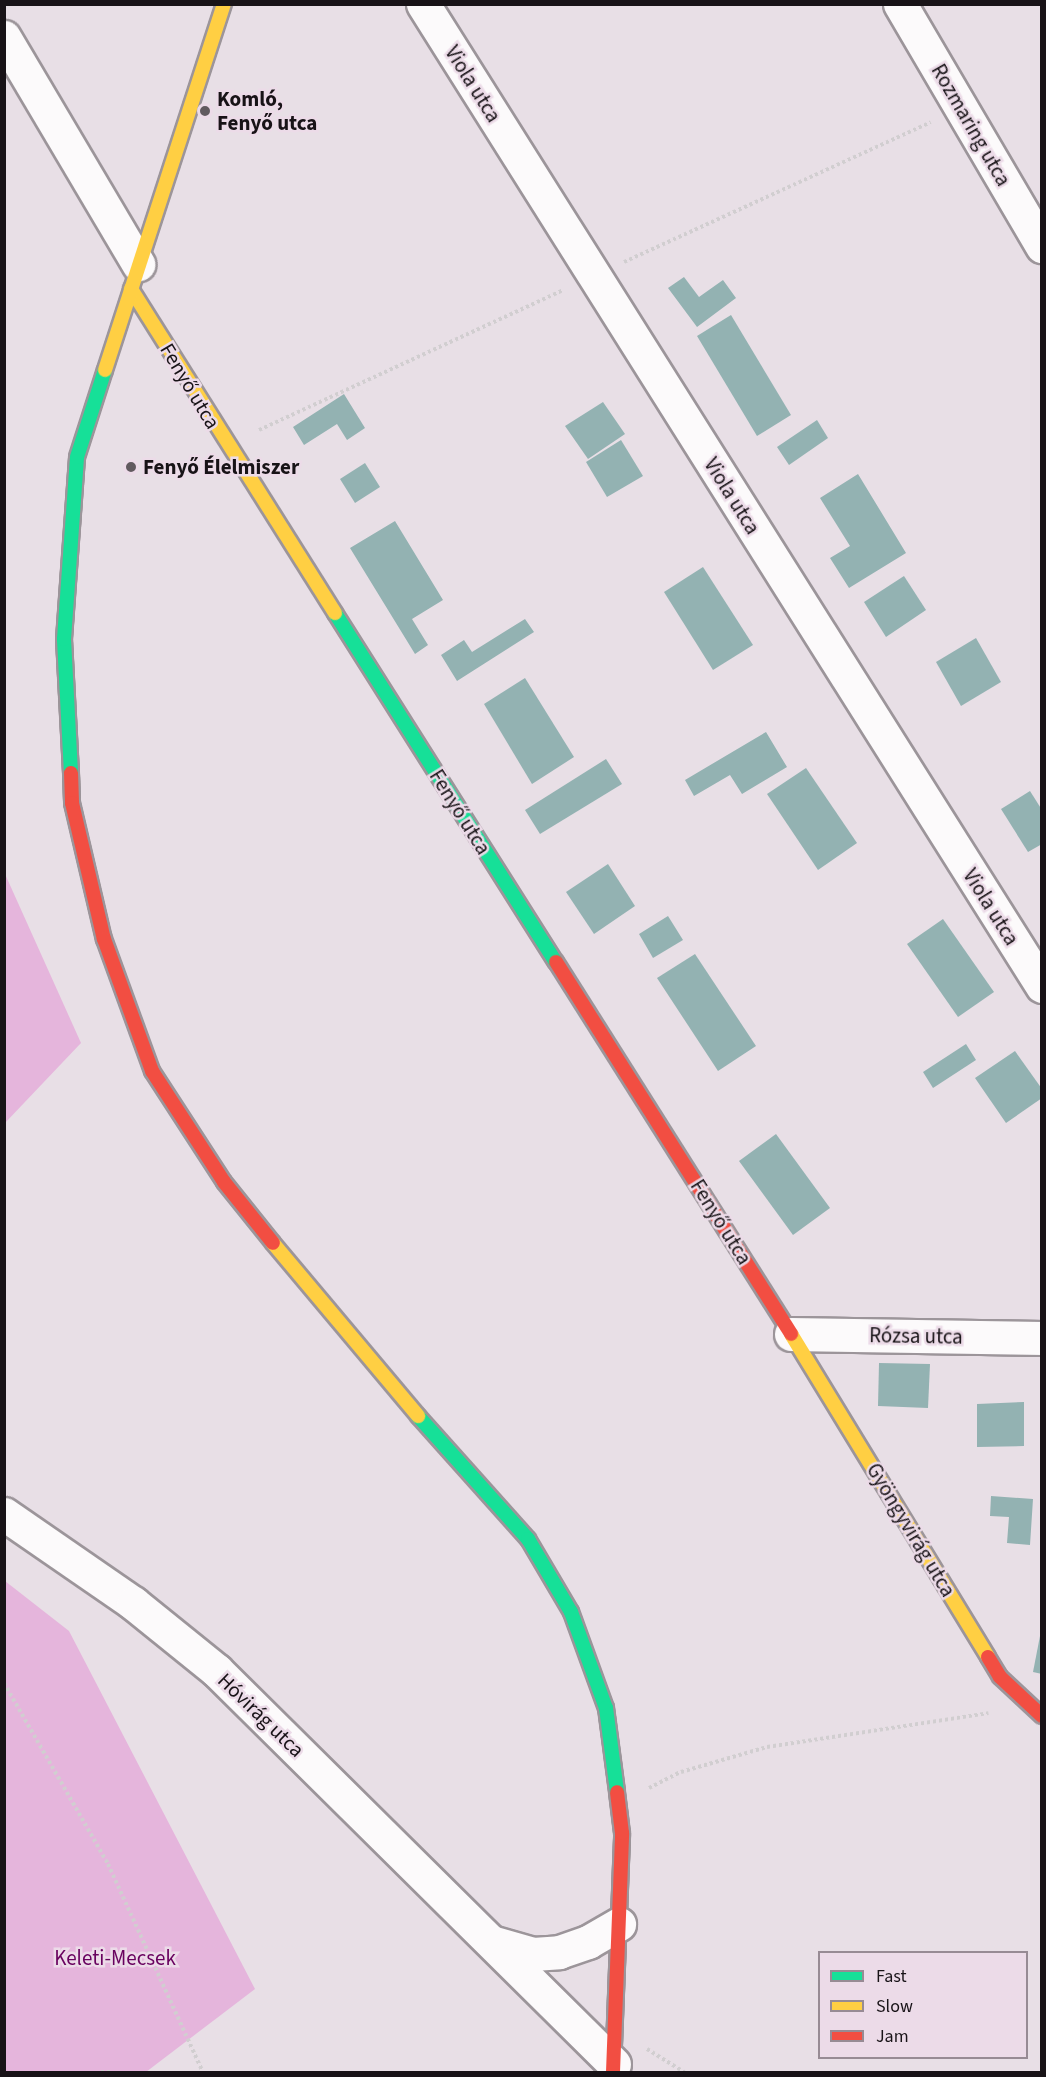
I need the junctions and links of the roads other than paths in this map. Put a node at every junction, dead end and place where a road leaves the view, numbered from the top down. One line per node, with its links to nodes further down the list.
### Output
1 (224, 4): 6 (street)
2 (423, 4): 7 (street, Viola utca)
3 (900, 4): 5 (street, Rozmaring utca)
4 (4, 37): 6 (street, Fenyő utca)
5 (1041, 246)
6 (135, 277): 8 (street, Fenyő utca); 12 (street)
7 (1041, 986)
8 (791, 1334): 9 (street, Rózsa utca); 11 (street, Gyöngyvirág utca)
9 (1041, 1338)
10 (4, 1514): 13 (street, Hóvirág utca)
11 (1041, 1716)
12 (619, 1924): 13 (street, Hóvirág utca); 14 (street)
13 (495, 1943): 14 (street, Hóvirág utca)
14 (613, 2068)

